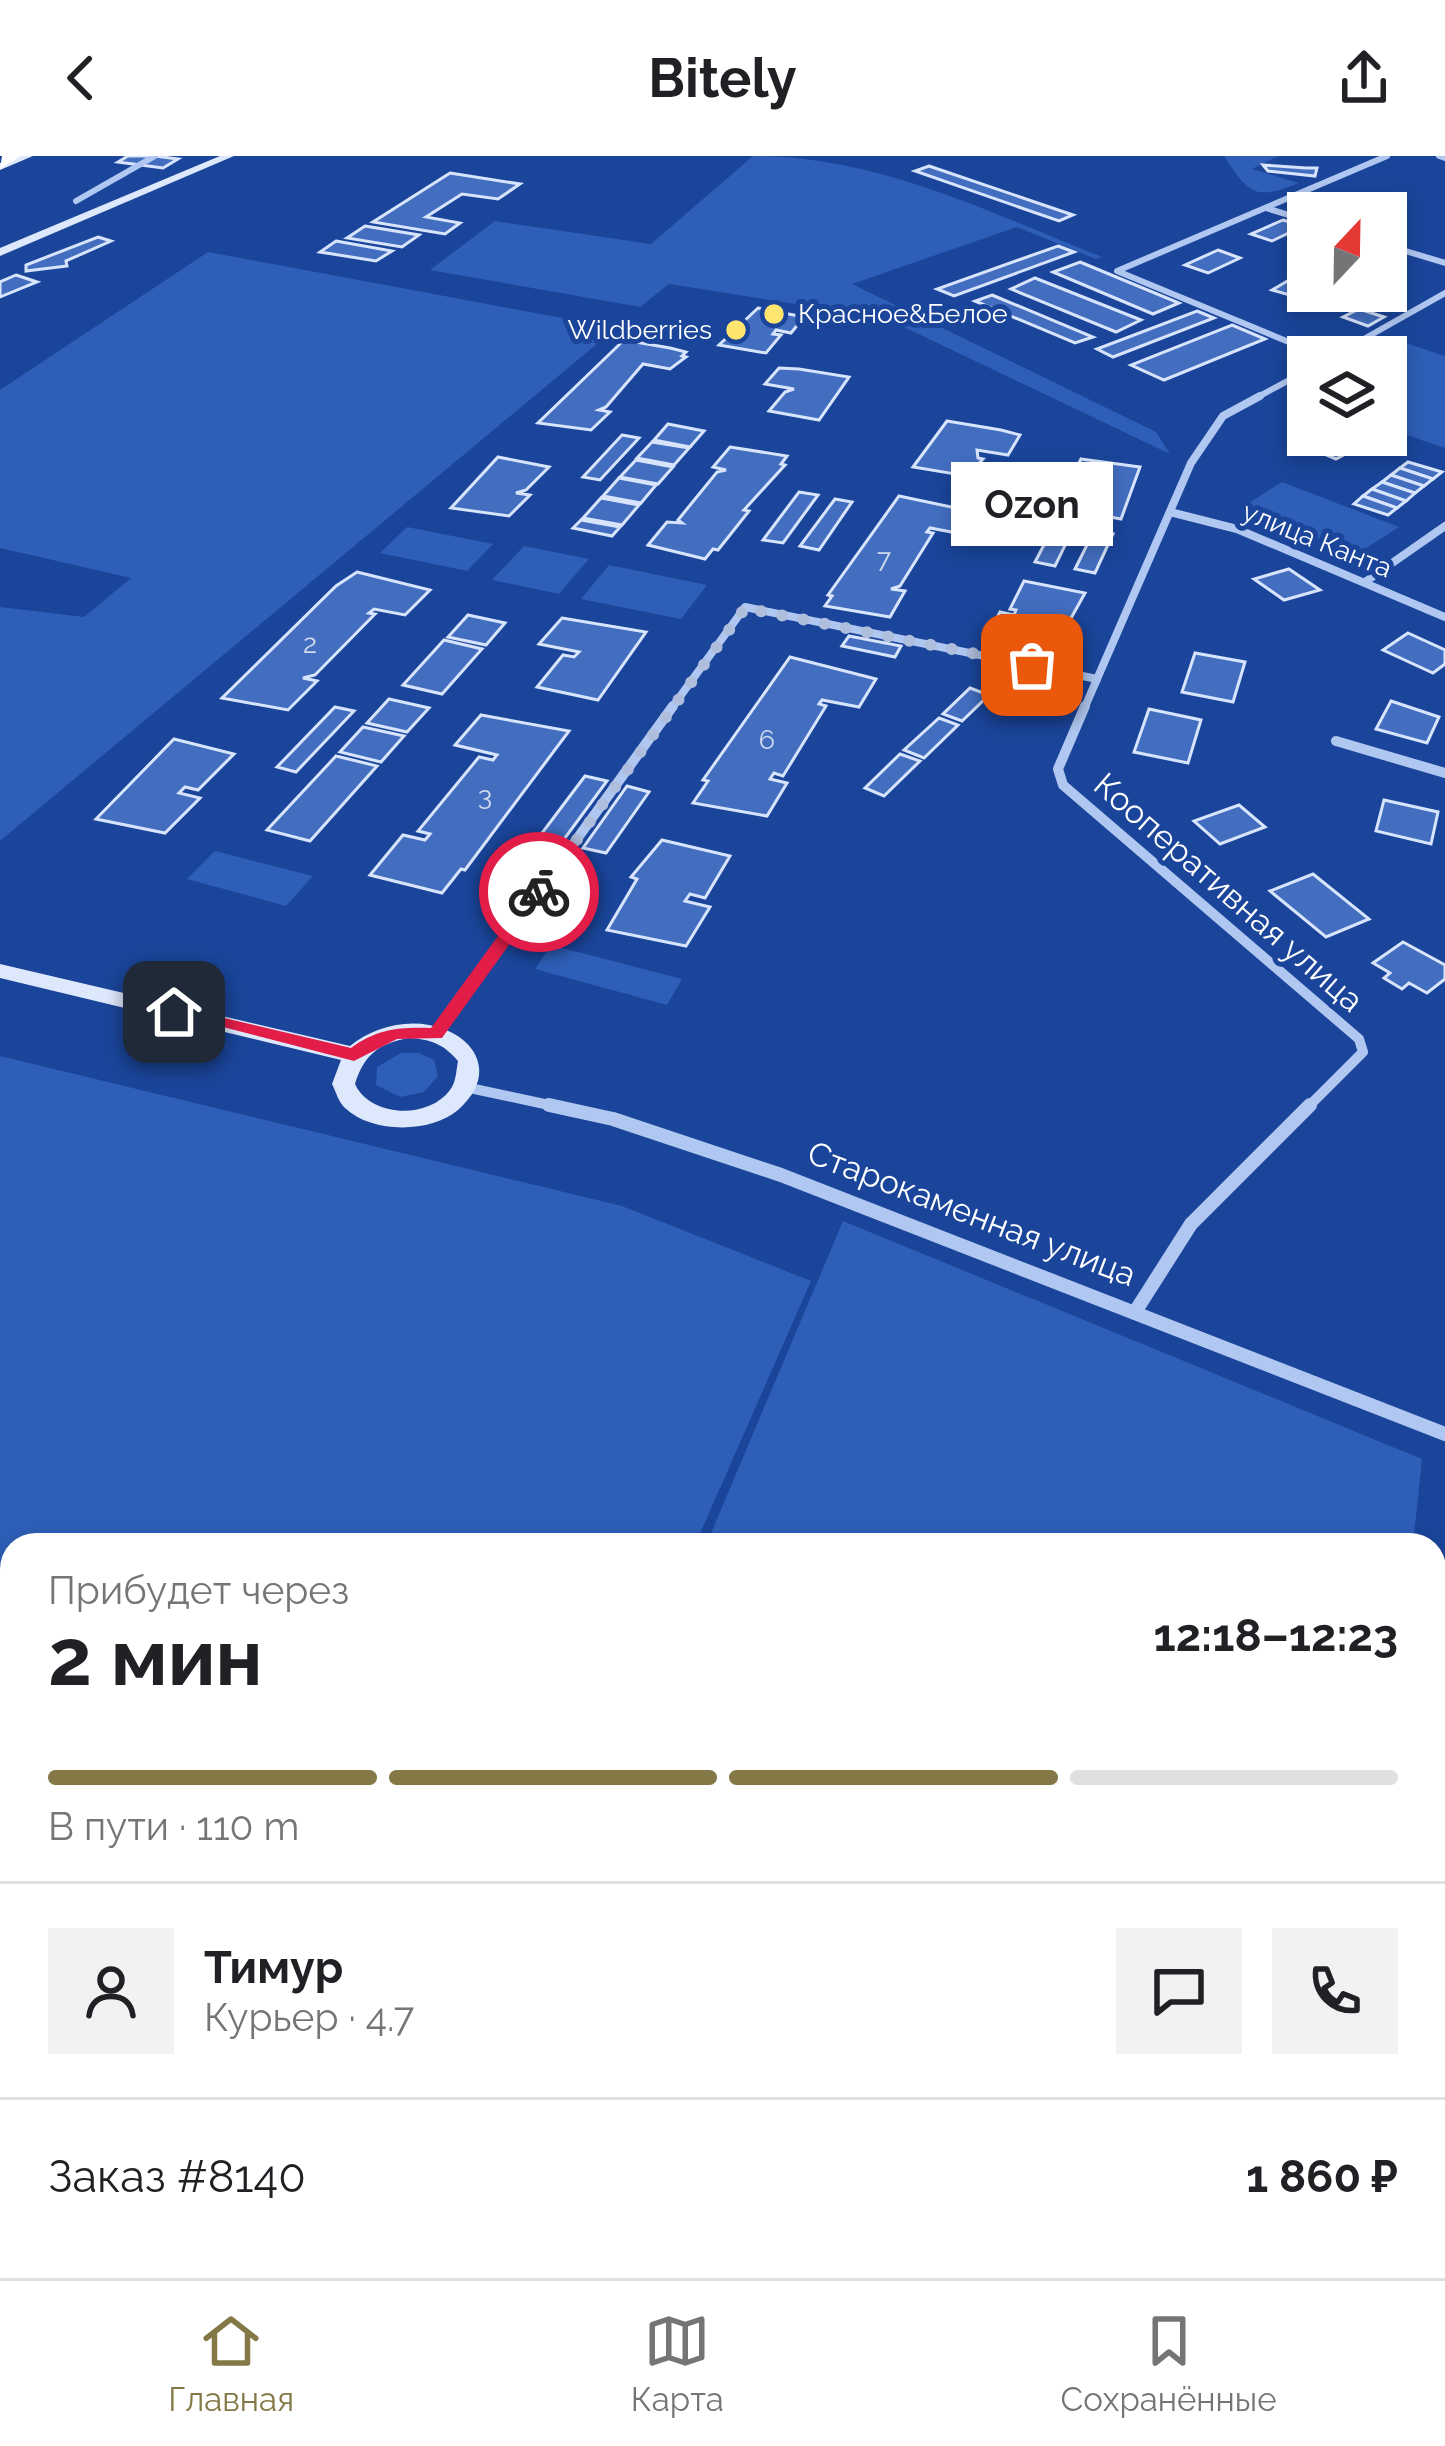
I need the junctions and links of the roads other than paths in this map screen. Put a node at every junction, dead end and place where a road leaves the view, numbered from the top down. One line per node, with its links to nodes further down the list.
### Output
1 (14, 156): 6 (highway)
2 (28, 156): 6 (street)
3 (155, 156): 7 (street)
4 (229, 156): 11 (street)
5 (1387, 156): 8 (street)
6 (0, 165)
7 (76, 202)
8 (1265, 208): 9 (street); 15 (street)
9 (1287, 215)
10 (1407, 251): 12 (street)
11 (0, 252)
12 (1445, 263)
13 (1445, 292): 14 (street)
14 (1366, 336)
15 (1287, 340)
16 (1287, 381): 17 (street, Кооперативная улица)
17 (1170, 512): 19 (street, улица Канта); 21 (street, Кооперативная улица)
18 (1445, 526): 19 (street)
19 (1365, 583): 20 (street, улица Канта)
20 (1445, 616)
21 (1097, 679): 25 (street); 28 (street, Кооперативная улица)
22 (1336, 741): 23 (street)
23 (1445, 773)
24 (0, 971): 26 (street)
25 (436, 1034): 26 (street); 27 (street)
26 (354, 1055): 27 (street)
27 (465, 1087): 28 (street, Старокаменная улица)
28 (1135, 1312): 29 (street, Старокаменная улица)
29 (1445, 1434)

